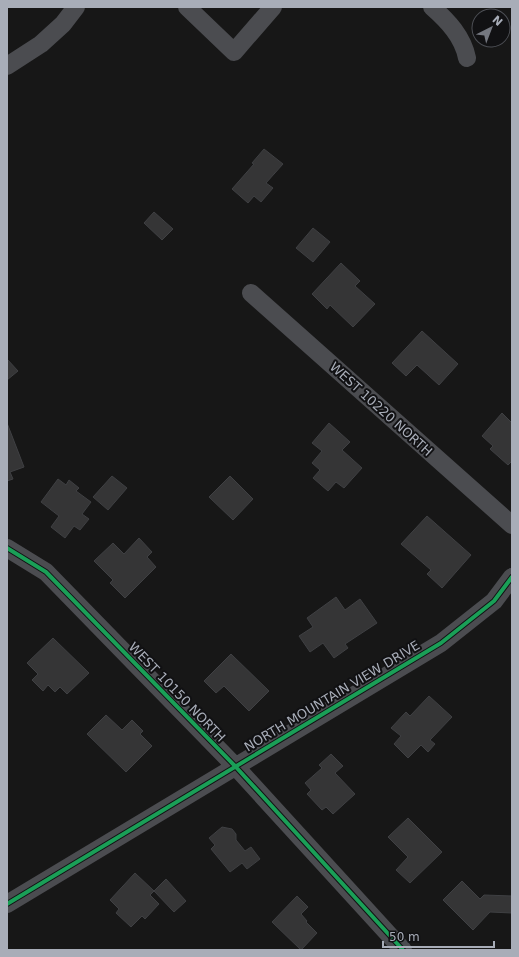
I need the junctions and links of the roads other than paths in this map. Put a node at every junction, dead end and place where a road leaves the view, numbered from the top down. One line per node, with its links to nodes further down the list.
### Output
1 (76, 7): 6 (street)
2 (187, 7): 3 (street)
3 (273, 7)
4 (432, 7): 5 (street)
5 (467, 58)
6 (7, 66)
7 (250, 293): 8 (street, WEST 10220 NORTH)
8 (512, 525)
9 (7, 548): 11 (street, WEST 10150 NORTH)
10 (512, 577): 11 (street, NORTH MOUNTAIN VIEW DRIVE)
11 (235, 766): 12 (street, NORTH MOUNTAIN VIEW DRIVE); 13 (street, WEST 10150 NORTH)
12 (7, 904)
13 (403, 950)

